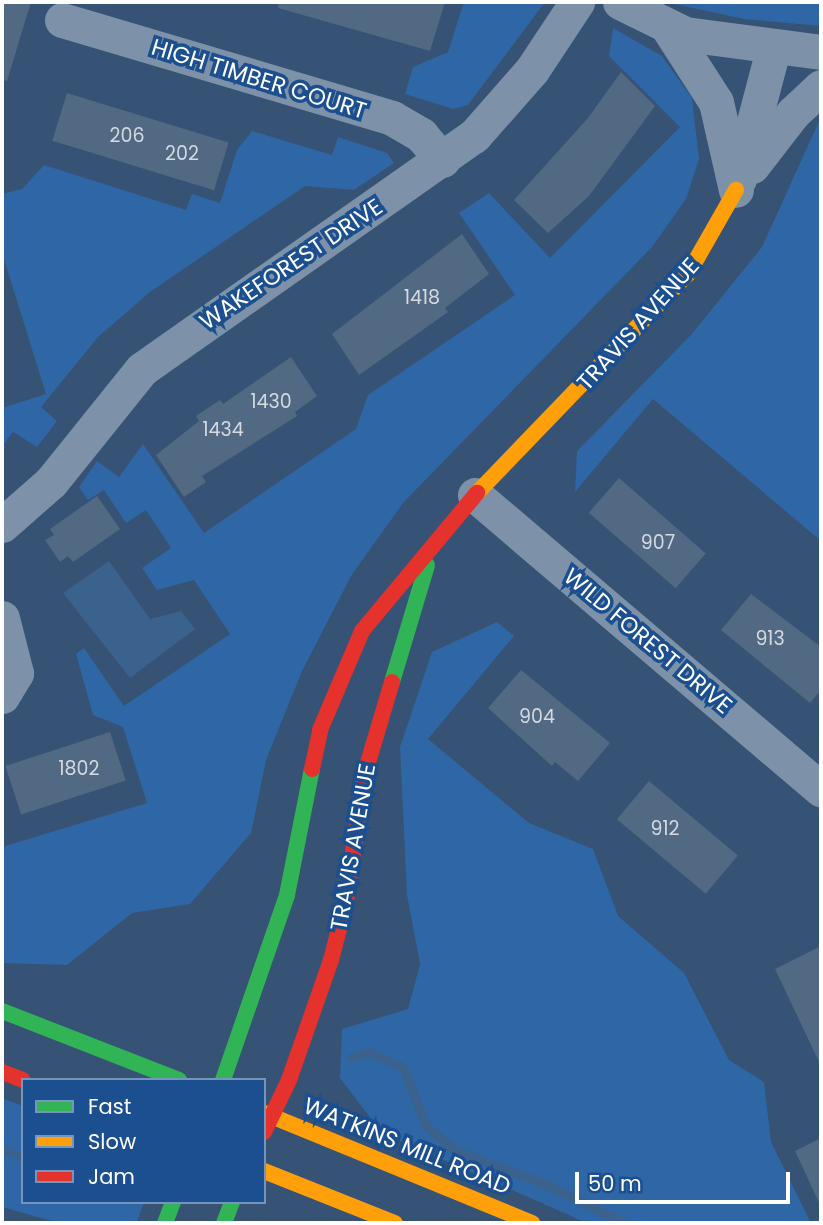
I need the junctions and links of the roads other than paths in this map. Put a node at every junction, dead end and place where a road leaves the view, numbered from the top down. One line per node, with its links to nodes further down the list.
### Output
1 (577, 2): 8 (street, WAKEFOREST DRIVE)
2 (620, 2): 4 (street)
3 (62, 20): 8 (street, HIGH TIMBER COURT)
4 (667, 26): 5 (street); 9 (street)
5 (773, 49): 6 (street); 9 (street, TRAVIS AVENUE)
6 (821, 52)
7 (821, 87): 9 (street)
8 (443, 160): 11 (street, WAKEFOREST DRIVE)
9 (736, 190): 10 (street, TRAVIS AVENUE)
10 (475, 495): 12 (street, TRAVIS AVENUE); 15 (street, WILD FOREST DRIVE)
11 (2, 525)
12 (429, 557): 19 (street, TRAVIS AVENUE); 21 (street, TRAVIS AVENUE)
13 (2, 618): 14 (street)
14 (2, 696)
15 (821, 789)
16 (2, 1011): 18 (street)
17 (2, 1072): 20 (street)
18 (173, 1078)
19 (224, 1078)
20 (21, 1079)
21 (268, 1115): 28 (street, WATKINS MILL ROAD)
22 (266, 1172): 27 (street)
23 (172, 1204): 25 (street)
24 (231, 1204): 26 (street)
25 (165, 1223)
26 (223, 1223)
27 (395, 1223)
28 (532, 1223)

